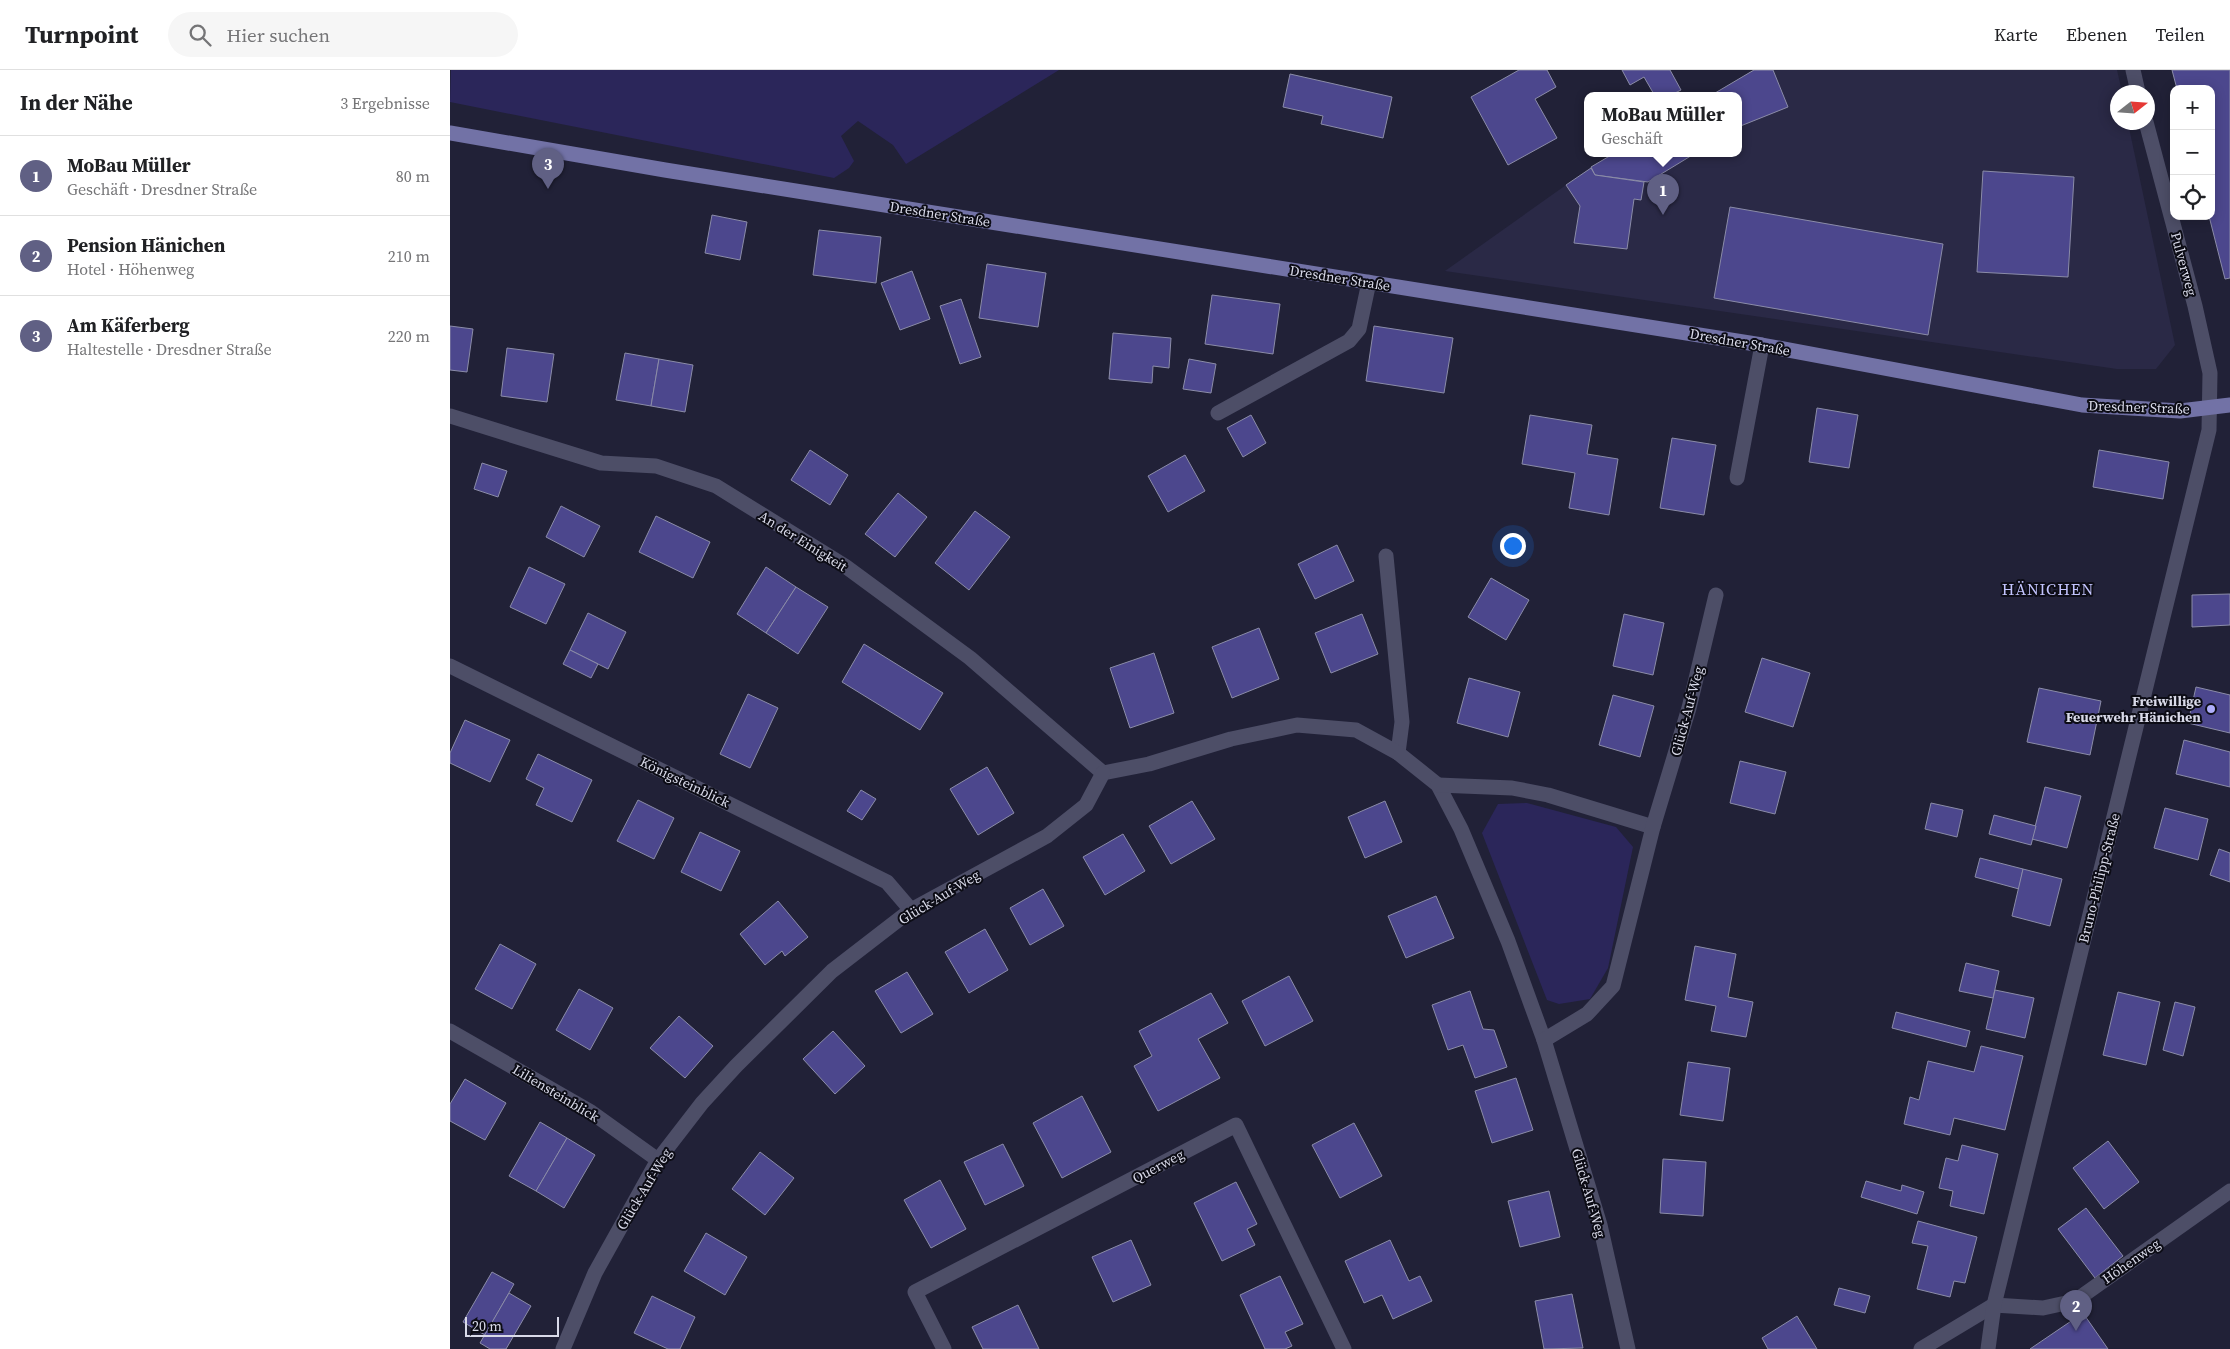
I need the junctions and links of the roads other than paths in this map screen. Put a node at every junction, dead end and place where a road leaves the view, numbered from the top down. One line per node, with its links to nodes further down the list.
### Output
1 (2132, 70): 2 (street)
2 (2136, 85)
3 (2148, 130): 8 (street, Pulverweg)
4 (450, 133): 5 (main road, Dresdner Straße)
5 (1369, 282): 6 (main road, Dresdner Straße); 9 (street)
6 (1762, 345): 8 (main road, Dresdner Straße); 11 (street)
7 (2230, 405): 8 (main road, Dresdner Straße)
8 (2210, 408): 24 (street, Bruno-Philipp-Straße)
9 (1218, 413)
10 (450, 416): 16 (street, An der Einigkeit)
11 (1737, 478)
12 (1386, 556): 15 (street)
13 (1716, 595): 18 (street, Glück-Auf-Weg)
14 (450, 666): 19 (street, Königsteinblick)
15 (1398, 753): 16 (street, Glück-Auf-Weg); 17 (street, Glück-Auf-Weg)
16 (1103, 773): 19 (street, Glück-Auf-Weg)
17 (1438, 785): 18 (street); 21 (street, Glück-Auf-Weg)
18 (1653, 827): 21 (street, Glück-Auf-Weg)
19 (911, 910): 22 (street, Glück-Auf-Weg)
20 (450, 1031): 22 (street, Liliensteinblick)
21 (1544, 1040): 28 (street, Glück-Auf-Weg)
22 (658, 1160): 25 (street, Glück-Auf-Weg)
23 (2230, 1191): 24 (street, Höhenweg)
24 (1994, 1305): 29 (street); 30 (street, Bruno-Philipp-Straße)
25 (563, 1349)
26 (944, 1349): 27 (street, Querweg)
27 (1344, 1349)
28 (1628, 1349)
29 (1921, 1349)
30 (1988, 1349)

